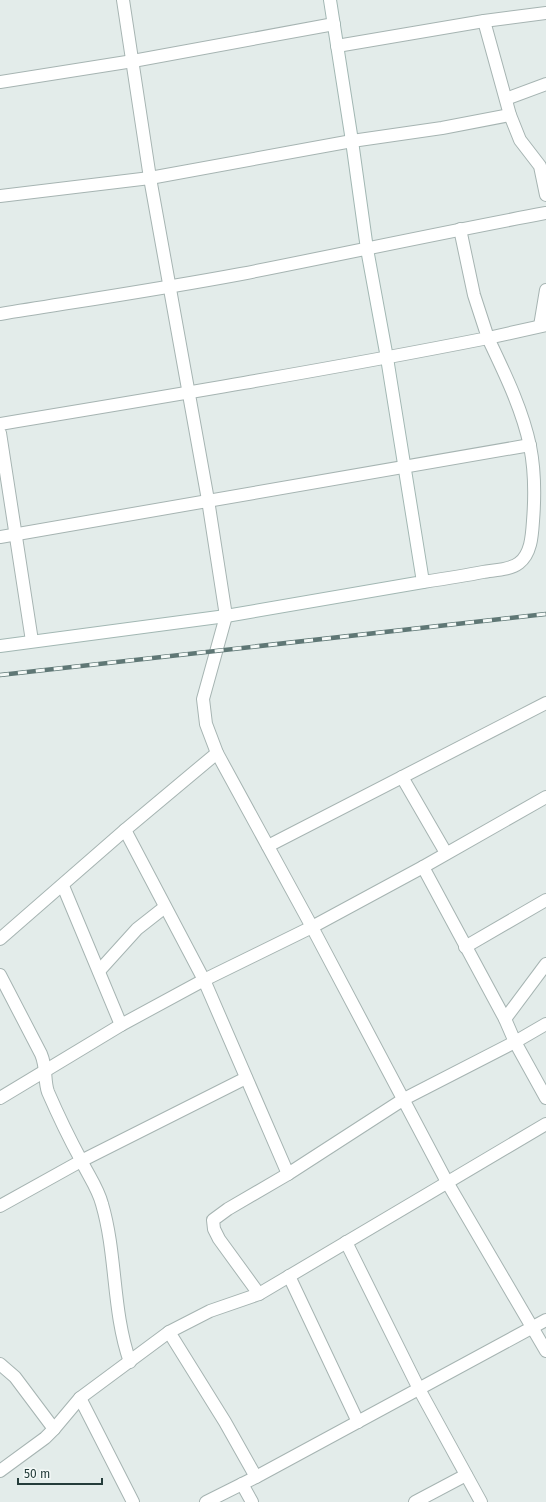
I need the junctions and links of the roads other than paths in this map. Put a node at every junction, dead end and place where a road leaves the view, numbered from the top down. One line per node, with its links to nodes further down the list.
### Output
1 (123, 0): 7 (street)
2 (330, 0): 5 (street)
3 (546, 13): 4 (street)
4 (484, 21): 6 (street); 10 (street)
5 (334, 24): 6 (street); 7 (street)
6 (337, 46): 12 (street)
7 (133, 61): 8 (street); 14 (street)
8 (0, 82)
9 (546, 84): 10 (street)
10 (506, 99): 11 (street)
11 (510, 115): 12 (street); 13 (street)
12 (352, 141): 14 (street); 19 (street)
13 (543, 165): 15 (street)
14 (150, 178): 16 (street); 20 (street)
15 (546, 195)
16 (0, 196)
17 (546, 213): 18 (street)
18 (460, 229): 19 (street); 24 (street)
19 (367, 249): 20 (street); 25 (street)
20 (170, 287): 22 (street); 26 (street)
21 (546, 290): 23 (street)
22 (0, 314)
23 (543, 325): 24 (street)
24 (488, 338): 25 (street); 29 (street)
25 (387, 358): 26 (street); 30 (street)
26 (189, 393): 27 (street); 31 (street)
27 (0, 424)
28 (0, 433): 32 (street)
29 (530, 445): 30 (street); 34 (street)
30 (404, 467): 31 (street); 34 (street)
31 (208, 500): 32 (street); 35 (street)
32 (15, 535): 33 (street); 36 (street)
33 (0, 537)
34 (423, 582): 35 (street)
35 (226, 616): 36 (street); 39 (street)
36 (32, 641): 37 (street)
37 (0, 646)
38 (546, 703): 40 (street)
39 (217, 753): 42 (street); 43 (street)
40 (402, 777): 43 (street); 44 (street)
41 (546, 797): 44 (street)
42 (124, 830): 46 (street); 48 (street)
43 (268, 846): 49 (street)
44 (446, 853): 45 (street)
45 (423, 867): 49 (street); 51 (street)
46 (62, 886): 50 (street); 53 (street)
47 (546, 900): 51 (street)
48 (165, 907): 53 (street); 55 (street)
49 (312, 927): 55 (street); 64 (street)
50 (0, 939)
51 (465, 947): 56 (street)
52 (546, 964): 56 (street)
53 (100, 971): 58 (street)
54 (0, 975): 60 (street)
55 (204, 980): 58 (street); 61 (street)
56 (505, 1019): 59 (street)
57 (546, 1024): 59 (street)
58 (121, 1025): 60 (street)
59 (515, 1042): 63 (street); 64 (street)
60 (46, 1070): 62 (street); 66 (street)
61 (246, 1078): 66 (street); 67 (street)
62 (0, 1098)
63 (546, 1098)
64 (404, 1099): 67 (street); 68 (street)
65 (546, 1124): 68 (street)
66 (81, 1162): 69 (street); 77 (street)
67 (288, 1174): 72 (street)
68 (447, 1182): 70 (street); 74 (street)
69 (0, 1206)
70 (346, 1242): 71 (street); 79 (street)
71 (289, 1276): 72 (street); 81 (street)
72 (259, 1294): 75 (street)
73 (546, 1320): 74 (street)
74 (532, 1327): 76 (street); 79 (street)
75 (169, 1332): 77 (street); 85 (street)
76 (546, 1351)
77 (130, 1362): 80 (street)
78 (0, 1364): 82 (street)
79 (419, 1389): 81 (street); 84 (street)
80 (80, 1398): 82 (street); 87 (street)
81 (358, 1422): 85 (street)
82 (54, 1429): 83 (street)
83 (0, 1471)
84 (466, 1475): 90 (street); 91 (street)
85 (256, 1477): 86 (street)
86 (242, 1484): 88 (street); 89 (street)
87 (133, 1502)
88 (206, 1502)
89 (252, 1502)
90 (415, 1502)
91 (481, 1502)

